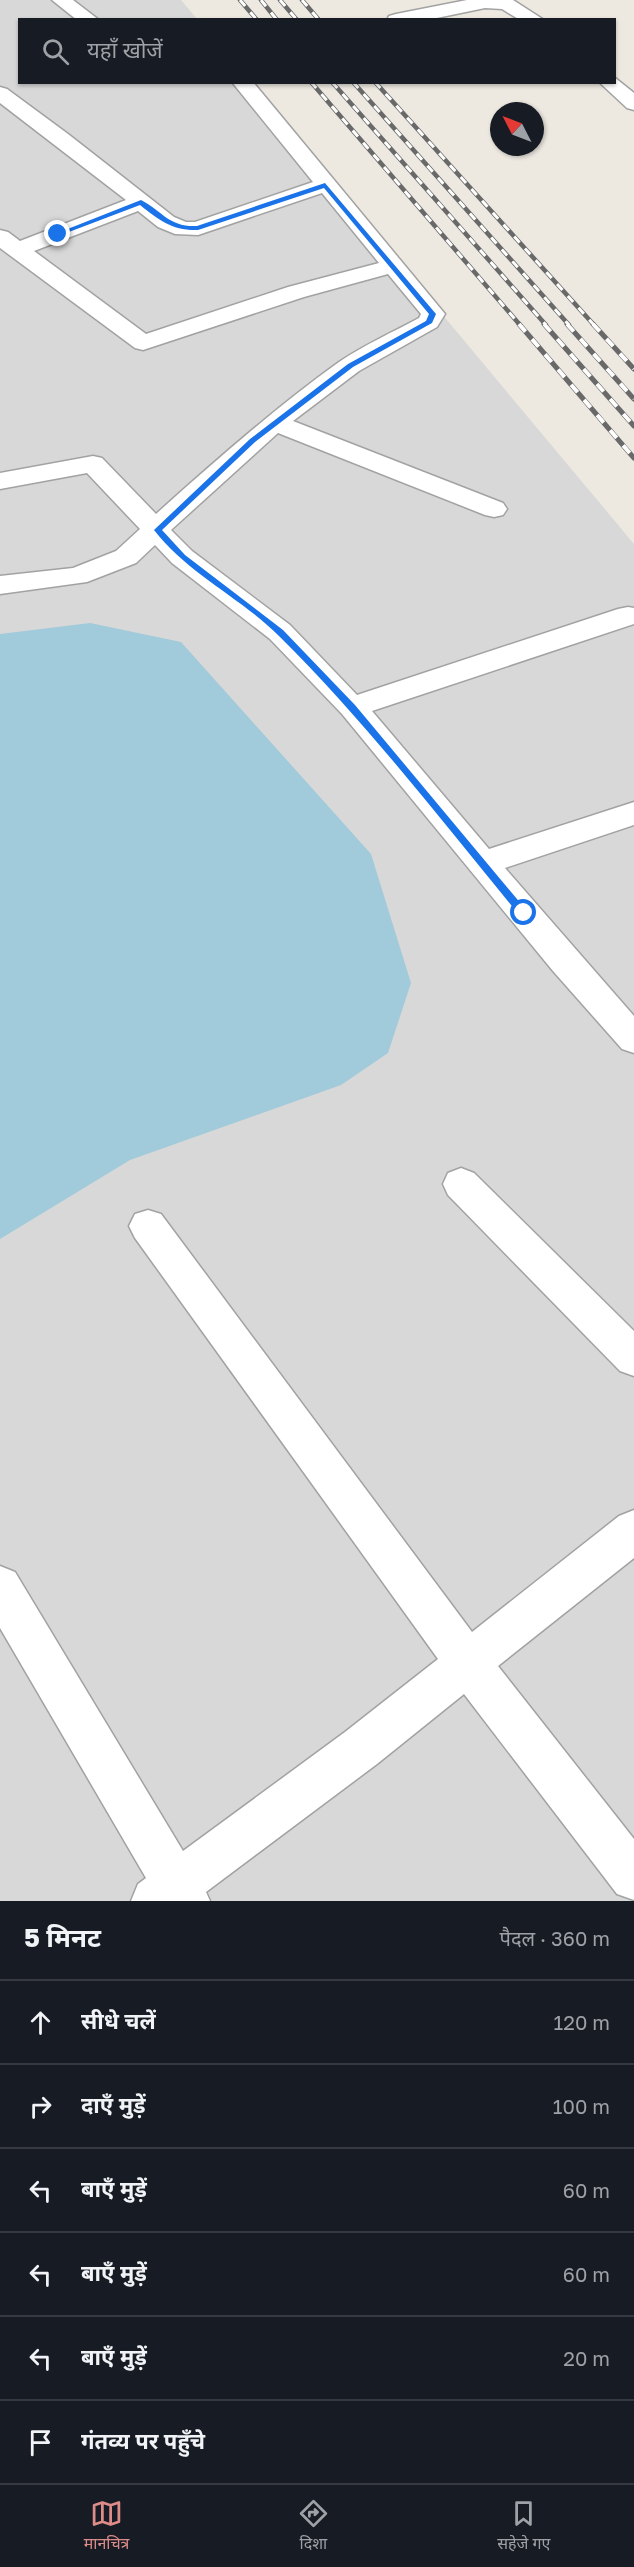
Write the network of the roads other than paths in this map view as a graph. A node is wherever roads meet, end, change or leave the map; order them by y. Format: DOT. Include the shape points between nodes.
graph roads {
  1 [pos="60,0"];
  2 [pos="506,2"];
  3 [pos="87,18"];
  4 [pos="406,18"];
  5 [pos="532,18"];
  6 [pos="244,84"];
  7 [pos="611,84"];
  8 [pos="0,93"];
  9 [pos="634,104"];
  10 [pos="325,185"];
  11 [pos="141,202"];
  12 [pos="8,244"];
  13 [pos="393,266"];
  14 [pos="275,423"];
  15 [pos="0,481"];
  16 [pos="494,509"];
  17 [pos="158,530"];
  18 [pos="0,585"];
  19 [pos="628,616"];
  20 [pos="352,707"];
  21 [pos="634,813"];
  22 [pos="482,864"];
  23 [pos="634,1039"];
  24 [pos="461,1184"];
  25 [pos="148,1226"];
  26 [pos="634,1358"];
  27 [pos="634,1531"];
  28 [pos="0,1587"];
  29 [pos="469,1664"];
  30 [pos="634,1877"];
  31 [pos="172,1896"];
  1 -- 3 [label="street"];
  2 -- 4 [label="street" via="485,2"];
  2 -- 5 [label="street"];
  6 -- 10 [label="street"];
  7 -- 9 [label="street"];
  8 -- 11 [label="street"];
  10 -- 11 [label="street" via="198,228 183,229 166,222"];
  10 -- 13 [label="street"];
  11 -- 12 [label="street"];
  12 -- 13 [label="street" via="143,343 296,292"];
  13 -- 14 [label="street" via="433,314 429,322 350,366"];
  14 -- 16 [label="street"];
  14 -- 17 [label="street"];
  15 -- 17 [label="street" via="93,464"];
  17 -- 18 [label="street" via="126,557 77,576"];
  17 -- 20 [label="street" via="182,557 280,632"];
  19 -- 20 [label="street"];
  20 -- 22 [label="street"];
  21 -- 22 [label="street"];
  22 -- 23 [label="street"];
  24 -- 26 [label="street"];
  25 -- 29 [label="street"];
  27 -- 29 [label="street"];
  28 -- 31 [label="street"];
  29 -- 30 [label="street"];
  29 -- 31 [label="street"];
}
